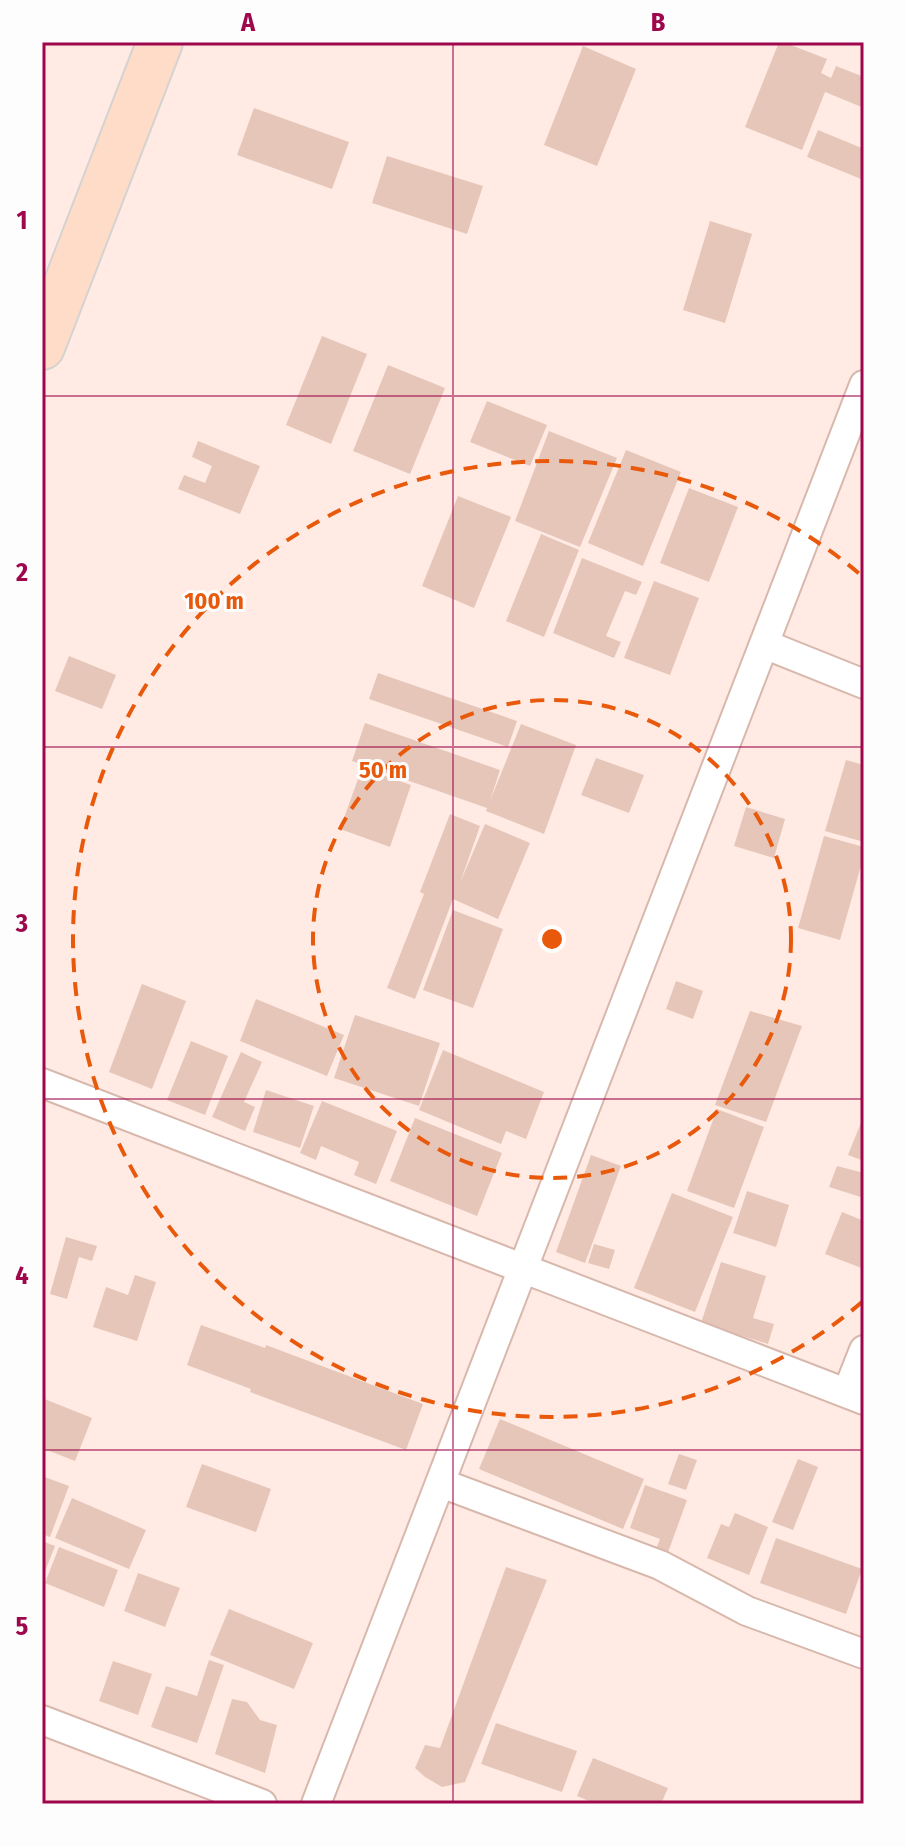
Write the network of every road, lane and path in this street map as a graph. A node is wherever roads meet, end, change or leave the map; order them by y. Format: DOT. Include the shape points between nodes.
graph roads {
  1 [pos="160,42"];
  2 [pos="42,347"];
  3 [pos="864,385"];
  4 [pos="764,644"];
  5 [pos="864,684"];
  6 [pos="42,1083"];
  7 [pos="524,1269"];
  8 [pos="864,1350"];
  9 [pos="855,1396"];
  10 [pos="441,1483"];
  11 [pos="864,1654"];
  12 [pos="42,1720"];
  13 [pos="262,1804"];
  14 [pos="316,1804"];
  1 -- 2 [label="main road"];
  3 -- 4 [label="street"];
  4 -- 5 [label="street"];
  4 -- 7 [label="street"];
  6 -- 7 [label="street"];
  7 -- 9 [label="street"];
  7 -- 10 [label="street"];
  8 -- 9 [label="street"];
  10 -- 11 [label="street" via="660,1565 747,1611"];
  10 -- 14 [label="street"];
  12 -- 13 [label="street"];
}
